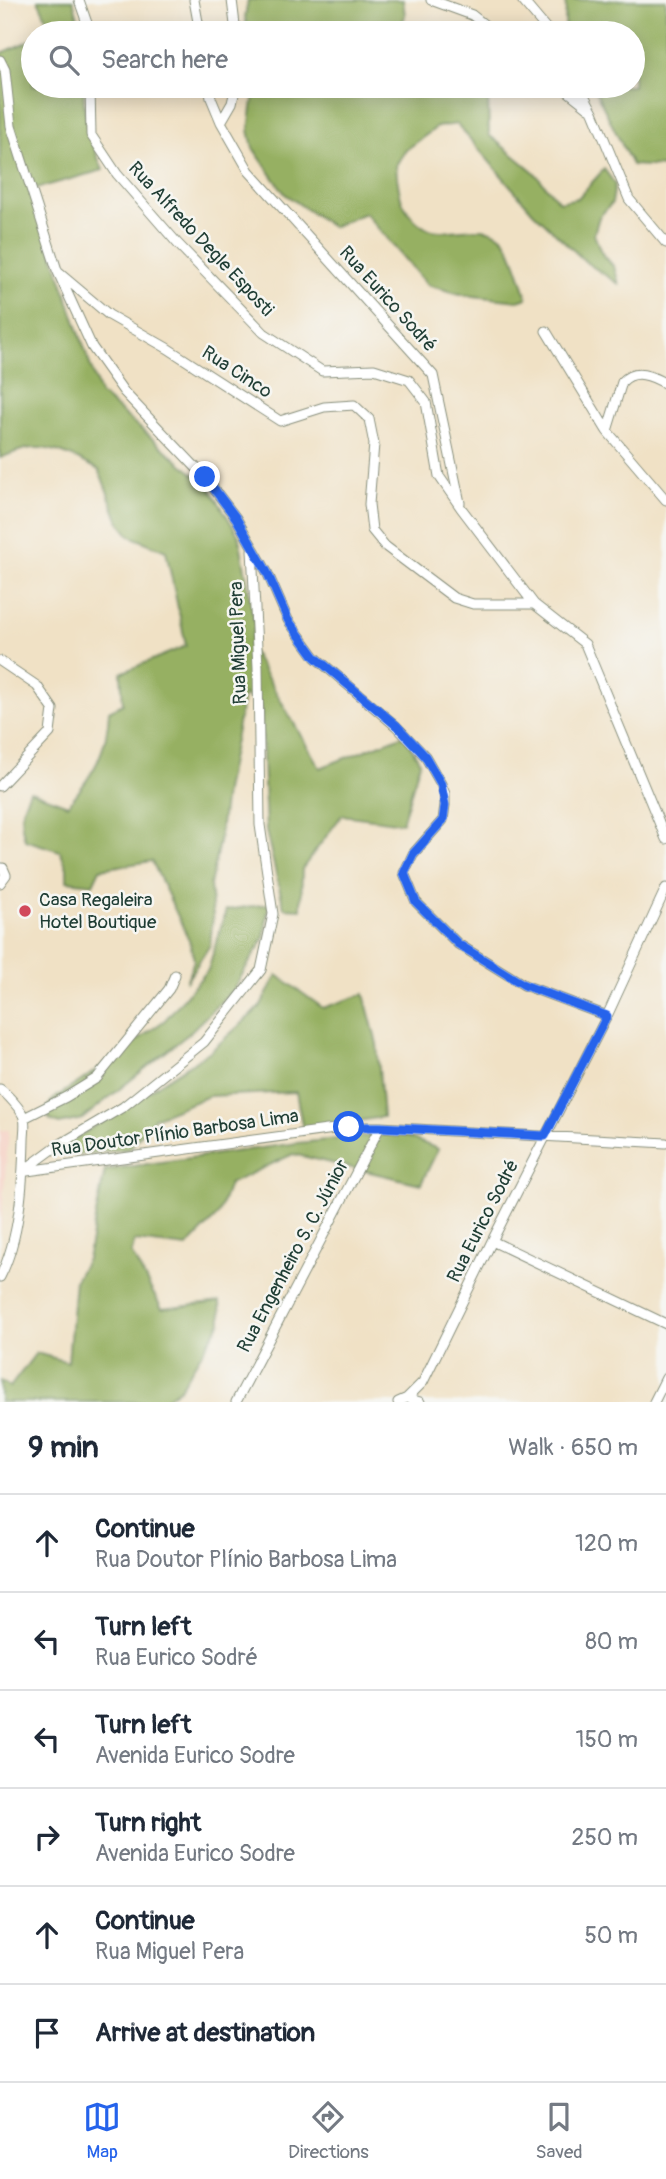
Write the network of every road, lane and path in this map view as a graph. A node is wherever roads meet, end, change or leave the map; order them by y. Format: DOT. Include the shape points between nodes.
graph roads {
  1 [pos="79,0"];
  2 [pos="194,0"];
  3 [pos="232,0"];
  4 [pos="430,0"];
  5 [pos="522,0"];
  6 [pos="86,21"];
  7 [pos="198,21"];
  8 [pos="235,21"];
  9 [pos="480,21"];
  10 [pos="540,21"];
  11 [pos="0,60"];
  12 [pos="90,98"];
  13 [pos="211,98"];
  14 [pos="233,98"];
  15 [pos="576,98"];
  16 [pos="585,98"];
  17 [pos="593,112"];
  18 [pos="220,122"];
  19 [pos="666,243"];
  20 [pos="57,270"];
  21 [pos="546,331"];
  22 [pos="666,384"];
  23 [pos="607,431"];
  24 [pos="666,500"];
  25 [pos="461,508"];
  26 [pos="252,545"];
  27 [pos="534,604"];
  28 [pos="0,661"];
  29 [pos="0,786"];
  30 [pos="666,839"];
  31 [pos="1,868"];
  32 [pos="0,883"];
  33 [pos="666,888"];
  34 [pos="175,975"];
  35 [pos="607,1016"];
  36 [pos="0,1089"];
  37 [pos="24,1118"];
  38 [pos="380,1127"];
  39 [pos="545,1136"];
  40 [pos="666,1143"];
  41 [pos="23,1171"];
  42 [pos="492,1241"];
  43 [pos="0,1277"];
  44 [pos="666,1324"];
  45 [pos="666,1378"];
  46 [pos="423,1382"];
  47 [pos="403,1400"];
  48 [pos="236,1402"];
  49 [pos="421,1402"];
  50 [pos="654,1402"];
  1 -- 6 [label="street"];
  2 -- 7 [label="street"];
  3 -- 8 [label="street"];
  4 -- 9 [label="street"];
  5 -- 10 [label="street"];
  11 -- 20 [label="street, Rua Miguel Pera" via="11,126"];
  12 -- 25 [label="street, Rua Alfredo Degle Esposti" via="91,135 117,174 264,334 322,371 374,369 409,380 426,402 439,476"];
  13 -- 18 [label="street, Rua Eurico Sodré"];
  14 -- 18 [label="street"];
  15 -- 17 [label="street"];
  16 -- 17 [label="street"];
  17 -- 19 [label="street" via="629,198"];
  18 -- 25 [label="street, Rua Eurico Sodré" via="249,171 433,375"];
  20 -- 26 [label="street, Rua Miguel Pera" via="92,347 124,392 205,477"];
  20 -- 27 [label="street, Rua Cinco" via="109,315 280,421 324,407 354,405 369,419 374,444 369,504 372,530 385,546 454,598 472,604"];
  21 -- 23 [label="street"];
  22 -- 23 [label="street" via="637,373 627,377"];
  23 -- 24 [label="street"];
  25 -- 27 [label="street, Rua Eurico Sodré"];
  26 -- 35 [label="street" via="288,620 315,657 397,726 425,756 441,784 443,820 413,854 404,873 416,902 458,944 524,985"];
  26 -- 41 [label="street, Rua Miguel Pera" via="260,825 273,914 261,970 204,1042 123,1107"];
  27 -- 30 [label="street, Rua Eurico Sodré" via="585,644"];
  28 -- 29 [label="street" via="37,686 52,709 50,733"];
  31 -- 32 [label="street" via="6,875"];
  33 -- 35 [label="street, Rua Eurico Sodré"];
  34 -- 37 [label="street" via="169,989 97,1078"];
  35 -- 39 [label="street, Rua Eurico Sodré"];
  36 -- 37 [label="street"];
  37 -- 41 [label="street"];
  38 -- 39 [label="street, Rua Doutor Plínio Barbosa Lima"];
  38 -- 41 [label="street, Rua Doutor Plínio Barbosa Lima" via="349,1127"];
  38 -- 48 [label="street, Rua Engenheiro S. C. Júnior"];
  39 -- 40 [label="street, Rua Doutor Plínio Barbosa Lima"];
  39 -- 42 [label="street, Rua Eurico Sodré"];
  41 -- 43 [label="street" via="15,1231"];
  42 -- 44 [label="street"];
  42 -- 46 [label="street, Rua Eurico Sodré"];
  45 -- 50 [label="street"];
  46 -- 47 [label="street, Rua Eurico Sodré"];
  46 -- 49 [label="street, Rua Eurico Sodré"];
  47 -- 49 [label="street"];
}
